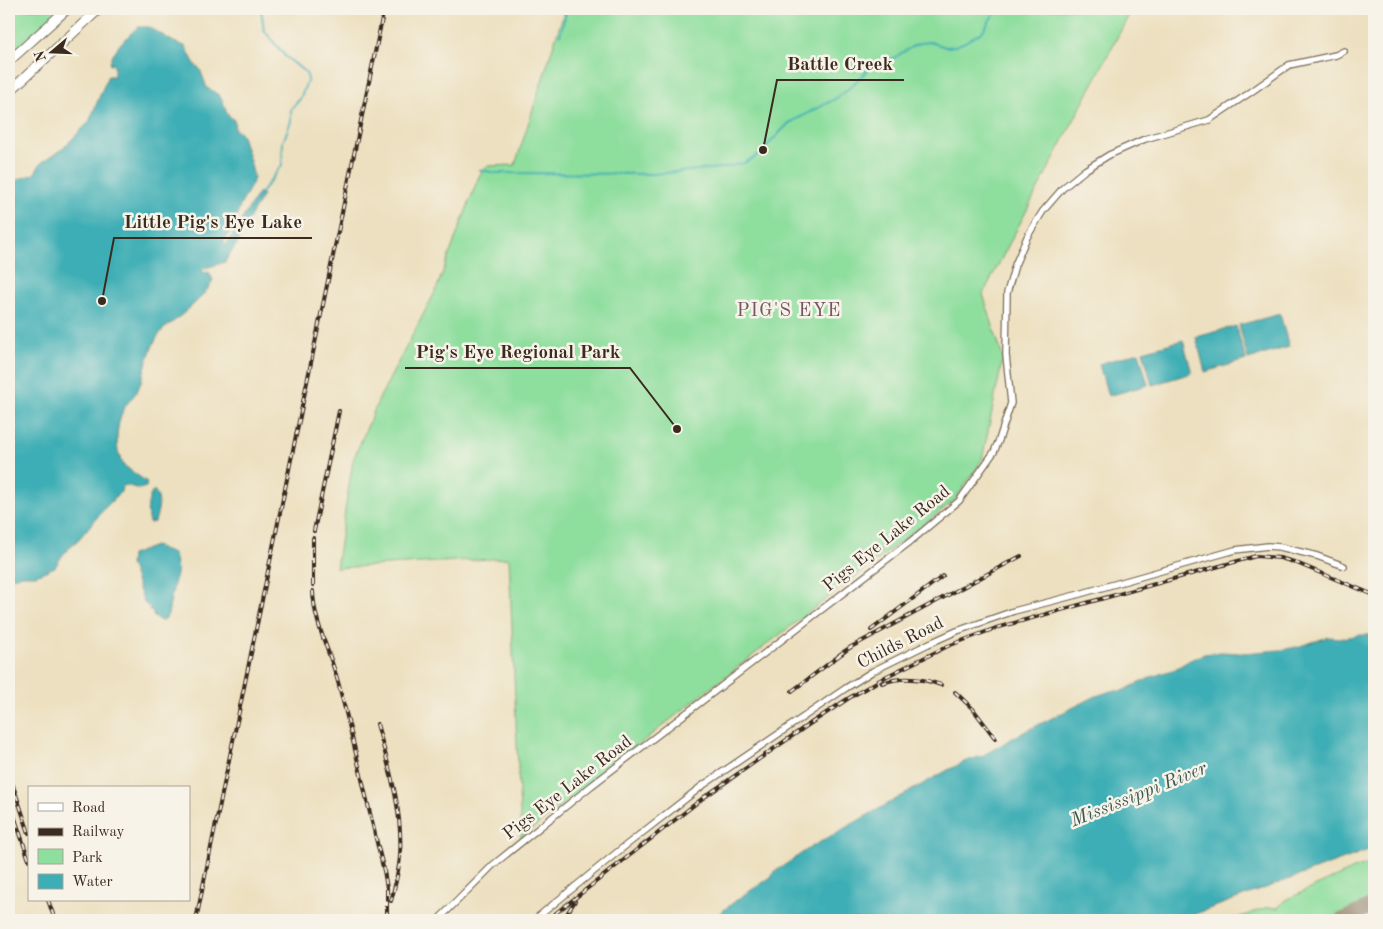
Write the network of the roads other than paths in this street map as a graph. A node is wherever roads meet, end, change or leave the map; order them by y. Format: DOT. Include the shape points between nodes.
graph roads {
  1 [pos="66,9"];
  2 [pos="100,9"];
  3 [pos="1344,51"];
  4 [pos="9,62"];
  5 [pos="9,92"];
  6 [pos="1344,566"];
  7 [pos="438,920"];
  8 [pos="534,920"];
  1 -- 4 [label="highway"];
  2 -- 5 [label="highway"];
  3 -- 7 [label="street, Pigs Eye Lake Road" via="1289,65 1209,120 1145,139 1109,155 1063,188 1027,237 1015,265 1007,294 1006,355 1011,403 994,452 960,501 591,786 493,865"];
  6 -- 8 [label="street, Childs Road" via="1280,547 1235,550 1014,611 928,644 846,688 702,786"];
}
